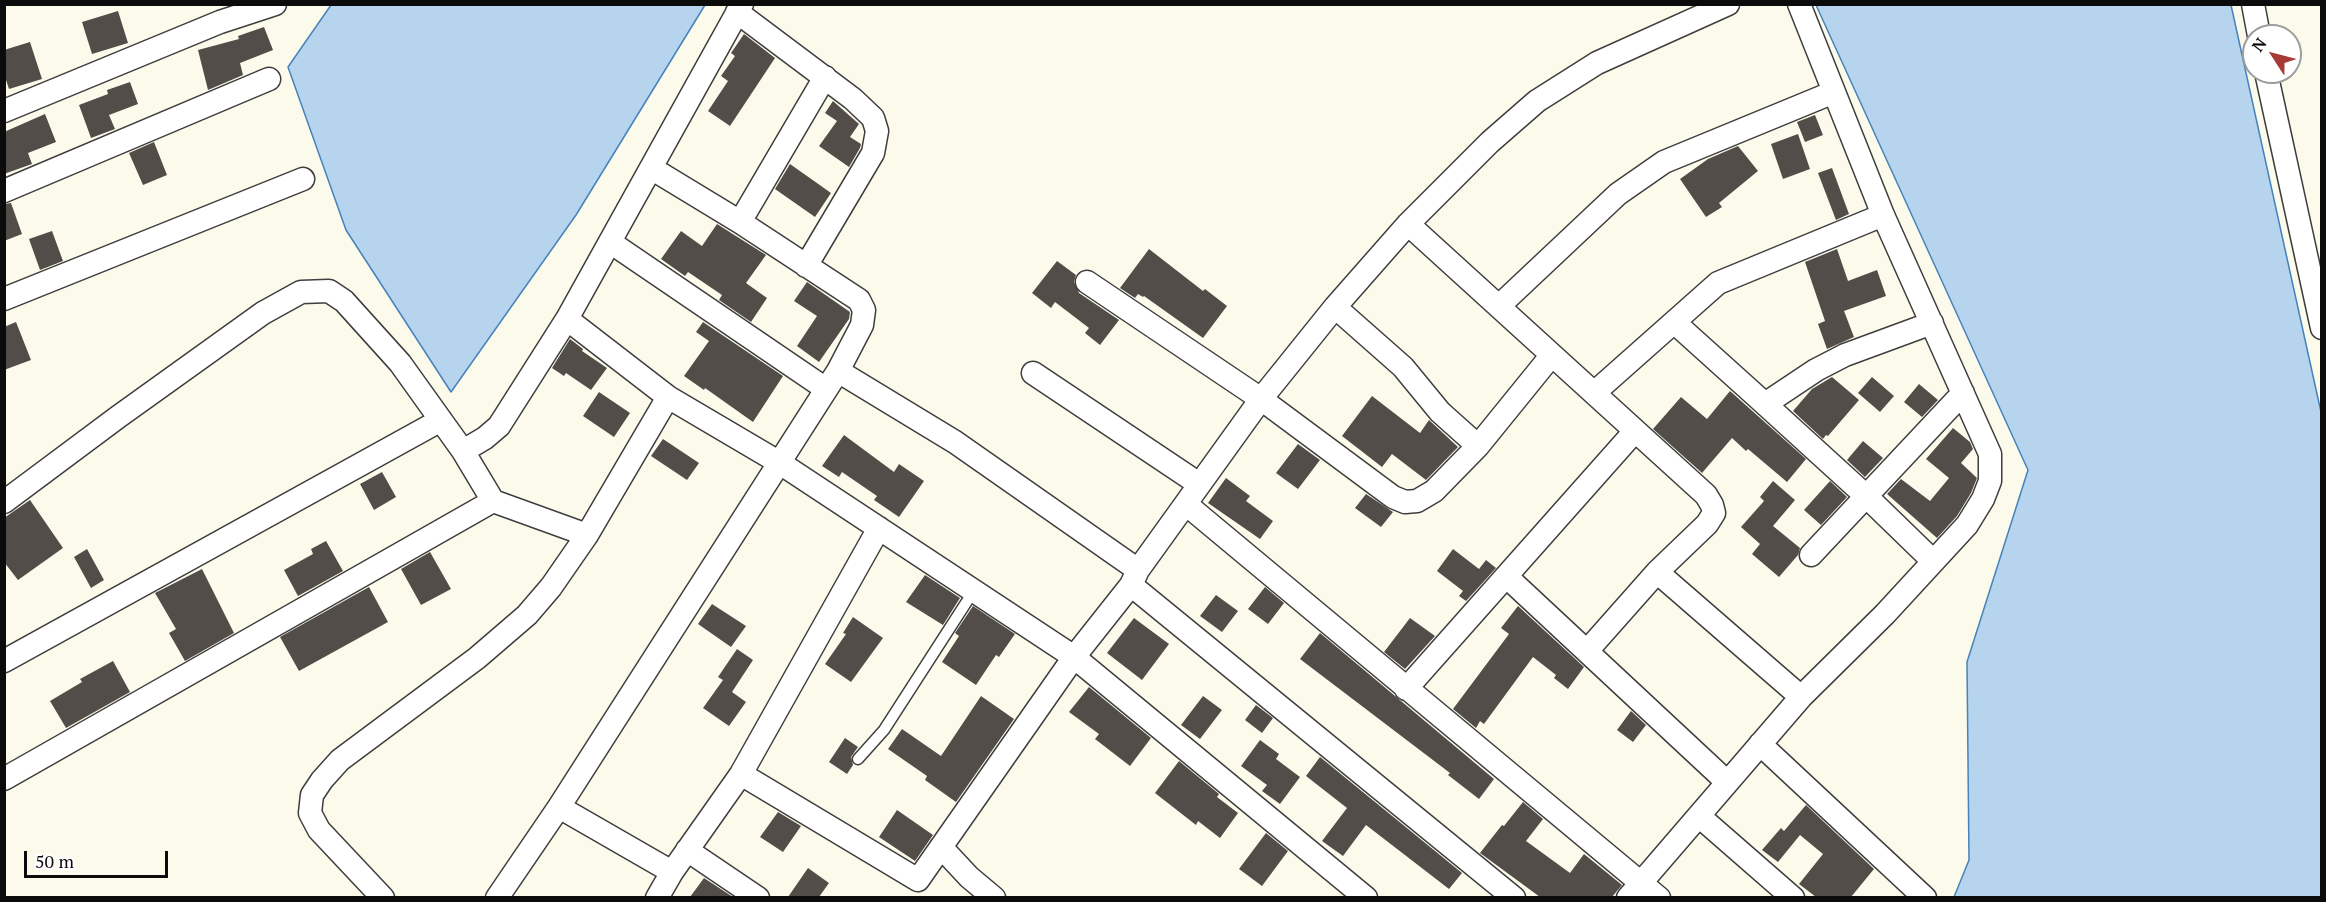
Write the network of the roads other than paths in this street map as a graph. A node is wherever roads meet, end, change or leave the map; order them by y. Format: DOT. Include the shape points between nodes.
graph roads {
  1 [pos="275,4"];
  2 [pos="1728,4"];
  3 [pos="1799,4"];
  4 [pos="2253,4"];
  5 [pos="740,8"];
  6 [pos="217,13"];
  7 [pos="2257,24"];
  8 [pos="825,77"];
  9 [pos="269,79"];
  10 [pos="2269,84"];
  11 [pos="1834,92"];
  12 [pos="4,111"];
  13 [pos="651,168"];
  14 [pos="303,179"];
  15 [pos="4,190"];
  16 [pos="1883,215"];
  17 [pos="740,222"];
  18 [pos="1408,224"];
  19 [pos="610,242"];
  20 [pos="806,266"];
  21 [pos="1087,282"];
  22 [pos="4,299"];
  23 [pos="1499,306"];
  24 [pos="1335,307"];
  25 [pos="567,319"];
  26 [pos="1674,322"];
  27 [pos="1932,323"];
  28 [pos="2322,328"];
  29 [pos="1551,356"];
  30 [pos="1033,373"];
  31 [pos="832,380"];
  32 [pos="1594,393"];
  33 [pos="1963,393"];
  34 [pos="668,397"];
  35 [pos="1261,399"];
  36 [pos="1765,404"];
  37 [pos="441,420"];
  38 [pos="1635,431"];
  39 [pos="1478,446"];
  40 [pos="463,450"];
  41 [pos="780,463"];
  42 [pos="1199,484"];
  43 [pos="1866,496"];
  44 [pos="493,501"];
  45 [pos="4,502"];
  46 [pos="1187,505"];
  47 [pos="879,528"];
  48 [pos="587,535"];
  49 [pos="1811,555"];
  50 [pos="1932,561"];
  51 [pos="1657,572"];
  52 [pos="1508,577"];
  53 [pos="1135,578"];
  54 [pos="973,592"];
  55 [pos="1587,651"];
  56 [pos="1074,657"];
  57 [pos="4,661"];
  58 [pos="1406,689"];
  59 [pos="1801,697"];
  60 [pos="1760,744"];
  61 [pos="858,759"];
  62 [pos="741,774"];
  63 [pos="4,779"];
  64 [pos="1727,782"];
  65 [pos="559,807"];
  66 [pos="1699,816"];
  67 [pos="941,847"];
  68 [pos="687,850"];
  69 [pos="672,873"];
  70 [pos="914,889"];
  71 [pos="1635,890"];
  72 [pos="383,897"];
  73 [pos="497,897"];
  74 [pos="657,897"];
  75 [pos="758,897"];
  76 [pos="994,897"];
  77 [pos="1366,897"];
  78 [pos="1514,897"];
  79 [pos="1659,897"];
  80 [pos="1792,897"];
  81 [pos="1925,897"];
  1 -- 6 [label="street"];
  2 -- 18 [label="street" via="1597,63 1538,101 1490,142"];
  3 -- 11 [label="street"];
  4 -- 7 [label="street"];
  5 -- 8 [label="street"];
  5 -- 13 [label="street"];
  6 -- 12 [label="street"];
  8 -- 17 [label="street"];
  8 -- 20 [label="street" via="873,118 877,131 873,153"];
  9 -- 15 [label="street"];
  10 -- 28 [label="street"];
  11 -- 16 [label="street"];
  11 -- 23 [label="street" via="1664,162 1618,194"];
  13 -- 17 [label="street"];
  13 -- 19 [label="street"];
  14 -- 22 [label="street"];
  16 -- 26 [label="street" via="1718,283"];
  16 -- 27 [label="street"];
  17 -- 20 [label="street"];
  18 -- 23 [label="street"];
  18 -- 24 [label="street"];
  19 -- 25 [label="street"];
  19 -- 31 [label="street"];
  20 -- 31 [label="street" via="859,300 864,310 862,325"];
  21 -- 35 [label="street"];
  23 -- 29 [label="street"];
  24 -- 35 [label="street"];
  24 -- 39 [label="street" via="1403,367 1440,412"];
  25 -- 34 [label="street"];
  25 -- 40 [label="street" via="498,426"];
  26 -- 32 [label="street"];
  26 -- 36 [label="street"];
  27 -- 33 [label="street"];
  27 -- 36 [label="street" via="1845,355"];
  29 -- 32 [label="street"];
  29 -- 39 [label="street"];
  30 -- 42 [label="street"];
  31 -- 41 [label="street"];
  31 -- 53 [label="street" via="956,442"];
  32 -- 38 [label="street"];
  33 -- 43 [label="street"];
  33 -- 50 [label="street" via="1990,454 1990,481 1967,525"];
  34 -- 41 [label="street"];
  34 -- 48 [label="street"];
  35 -- 39 [label="street" via="1405,502 1417,501 1434,491"];
  35 -- 42 [label="street"];
  36 -- 43 [label="street"];
  37 -- 40 [label="street"];
  37 -- 45 [label="street" via="400,363 344,301 329,291 301,292 253,320"];
  37 -- 57 [label="street"];
  38 -- 51 [label="street" via="1706,495 1712,505 1713,513 1707,524"];
  38 -- 52 [label="street"];
  40 -- 44 [label="street"];
  41 -- 47 [label="street"];
  41 -- 65 [label="street"];
  42 -- 46 [label="street"];
  43 -- 49 [label="street"];
  43 -- 50 [label="street"];
  44 -- 48 [label="street"];
  44 -- 63 [label="street"];
  46 -- 53 [label="street"];
  46 -- 58 [label="street"];
  47 -- 54 [label="street"];
  47 -- 62 [label="street"];
  48 -- 72 [label="street" via="527,615 477,658 340,760 312,795 310,813 319,830"];
  50 -- 59 [label="street"];
  51 -- 55 [label="street"];
  51 -- 59 [label="street"];
  52 -- 55 [label="street"];
  52 -- 58 [label="street"];
  53 -- 56 [label="street"];
  53 -- 78 [label="street"];
  54 -- 56 [label="street"];
  54 -- 61 [label="lane" via="884,730"];
  55 -- 64 [label="street"];
  56 -- 67 [label="street"];
  56 -- 77 [label="street"];
  58 -- 71 [label="street"];
  59 -- 60 [label="street"];
  60 -- 64 [label="street"];
  60 -- 81 [label="street"];
  62 -- 68 [label="street"];
  62 -- 70 [label="street"];
  64 -- 66 [label="street"];
  65 -- 69 [label="street"];
  65 -- 73 [label="street"];
  66 -- 71 [label="street"];
  66 -- 80 [label="street"];
  67 -- 70 [label="street"];
  67 -- 76 [label="street"];
  68 -- 69 [label="street"];
  68 -- 75 [label="street"];
  69 -- 74 [label="street"];
  71 -- 79 [label="street"];
}
